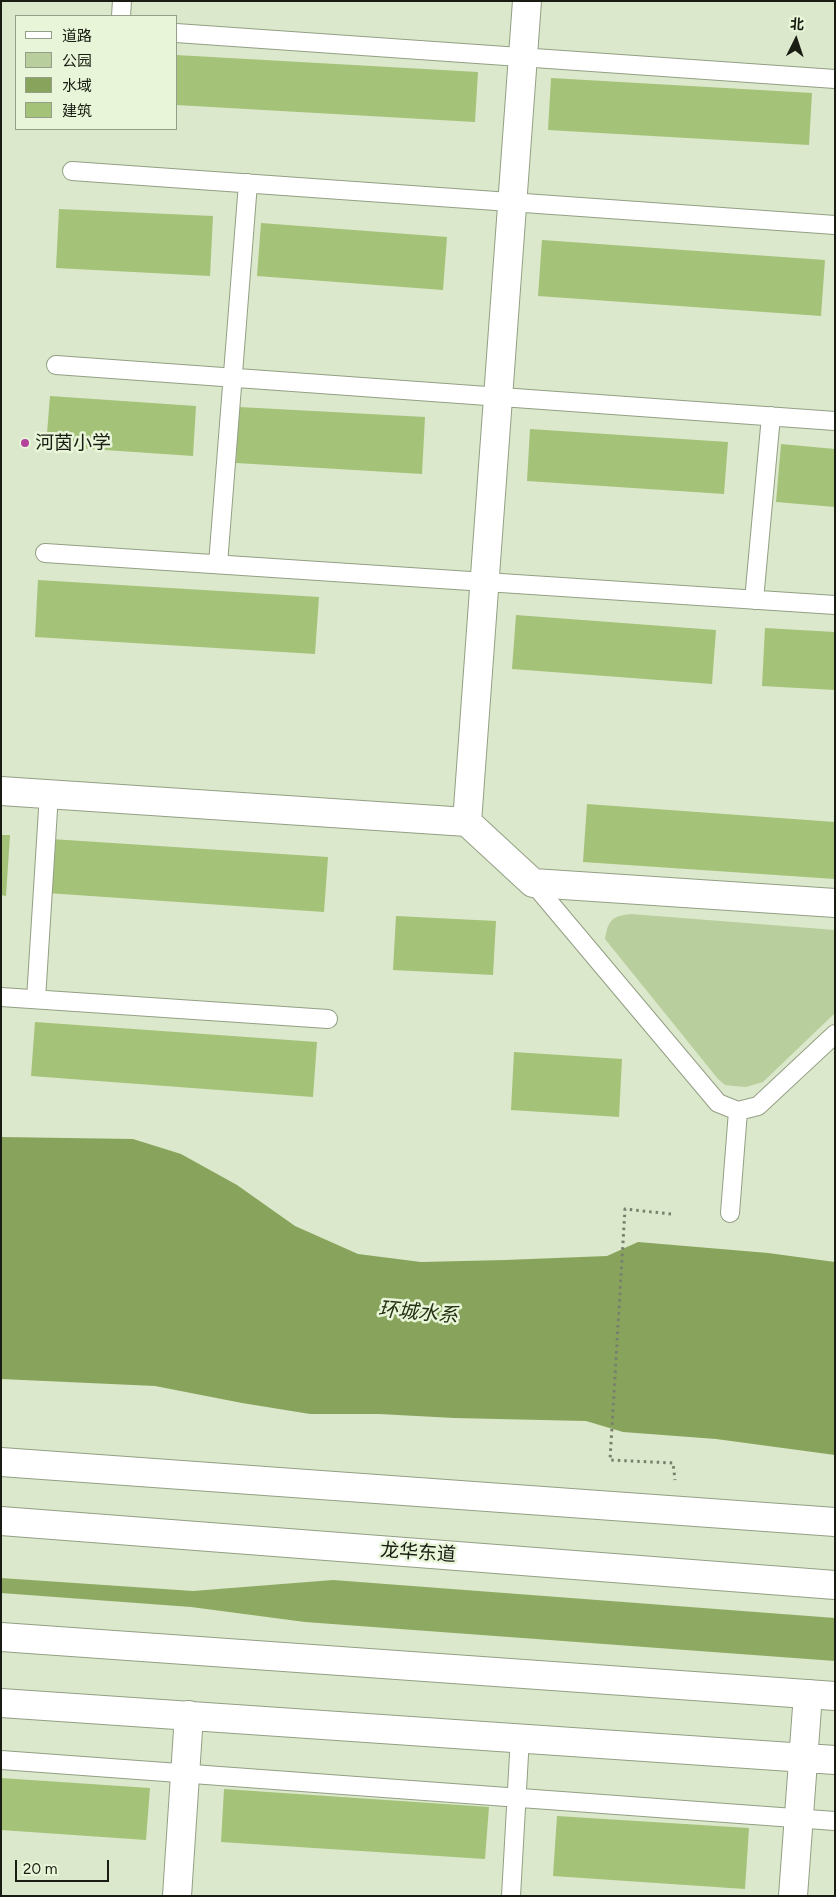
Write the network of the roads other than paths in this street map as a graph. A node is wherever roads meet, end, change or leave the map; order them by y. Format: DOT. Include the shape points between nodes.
graph roads {
  1 [pos="122,1"];
  2 [pos="527,1"];
  3 [pos="121,15"];
  4 [pos="178,32"];
  5 [pos="523,57"];
  6 [pos="835,79"];
  7 [pos="72,171"];
  8 [pos="248,183"];
  9 [pos="513,202"];
  10 [pos="835,224"];
  11 [pos="56,365"];
  12 [pos="233,378"];
  13 [pos="499,397"];
  14 [pos="771,416"];
  15 [pos="835,421"];
  16 [pos="45,554"];
  17 [pos="218,564"];
  18 [pos="485,582"];
  19 [pos="754,600"];
  20 [pos="835,605"];
  21 [pos="1,791"];
  22 [pos="49,794"];
  23 [pos="467,822"];
  24 [pos="533,883"];
  25 [pos="835,903"];
  26 [pos="1,997"];
  27 [pos="36,999"];
  28 [pos="328,1018"];
  29 [pos="835,1034"];
  30 [pos="738,1110"];
  31 [pos="730,1213"];
  32 [pos="1,1462"];
  33 [pos="1,1521"];
  34 [pos="835,1522"];
  35 [pos="835,1585"];
  36 [pos="1,1637"];
  37 [pos="822,1695"];
  38 [pos="1,1703"];
  39 [pos="189,1715"];
  40 [pos="520,1738"];
  41 [pos="804,1757"];
  42 [pos="1,1760"];
  43 [pos="835,1760"];
  44 [pos="185,1773"];
  45 [pos="517,1797"];
  46 [pos="799,1818"];
  47 [pos="835,1821"];
  48 [pos="177,1896"];
  49 [pos="511,1896"];
  50 [pos="793,1896"];
  1 -- 3 [label="lane"];
  2 -- 5 [label="street"];
  4 -- 5 [label="lane"];
  5 -- 6 [label="lane"];
  5 -- 9 [label="street"];
  7 -- 8 [label="lane"];
  8 -- 9 [label="lane"];
  8 -- 12 [label="lane"];
  9 -- 10 [label="lane"];
  9 -- 13 [label="street"];
  11 -- 12 [label="lane"];
  12 -- 13 [label="lane"];
  12 -- 17 [label="lane"];
  13 -- 14 [label="lane"];
  13 -- 18 [label="street"];
  14 -- 15 [label="lane"];
  14 -- 19 [label="lane"];
  16 -- 17 [label="lane"];
  17 -- 18 [label="lane"];
  18 -- 19 [label="lane"];
  18 -- 23 [label="street"];
  19 -- 20 [label="lane"];
  21 -- 22 [label="street"];
  22 -- 23 [label="street"];
  22 -- 27 [label="lane"];
  23 -- 24 [label="street"];
  24 -- 25 [label="street"];
  24 -- 30 [label="lane" via="718,1103"];
  26 -- 27 [label="lane"];
  27 -- 28 [label="lane"];
  29 -- 30 [label="lane" via="758,1106"];
  30 -- 31 [label="lane"];
  32 -- 34 [label="street"];
  33 -- 35 [label="street, 龙华东道"];
  36 -- 37 [label="street"];
  37 -- 41 [label="street"];
  38 -- 39 [label="street"];
  39 -- 40 [label="street"];
  39 -- 44 [label="street"];
  40 -- 41 [label="street"];
  40 -- 45 [label="lane"];
  41 -- 43 [label="street"];
  41 -- 46 [label="street"];
  42 -- 44 [label="lane"];
  44 -- 45 [label="lane"];
  44 -- 48 [label="street"];
  45 -- 46 [label="lane"];
  45 -- 49 [label="lane"];
  46 -- 47 [label="lane"];
  46 -- 50 [label="street"];
}
